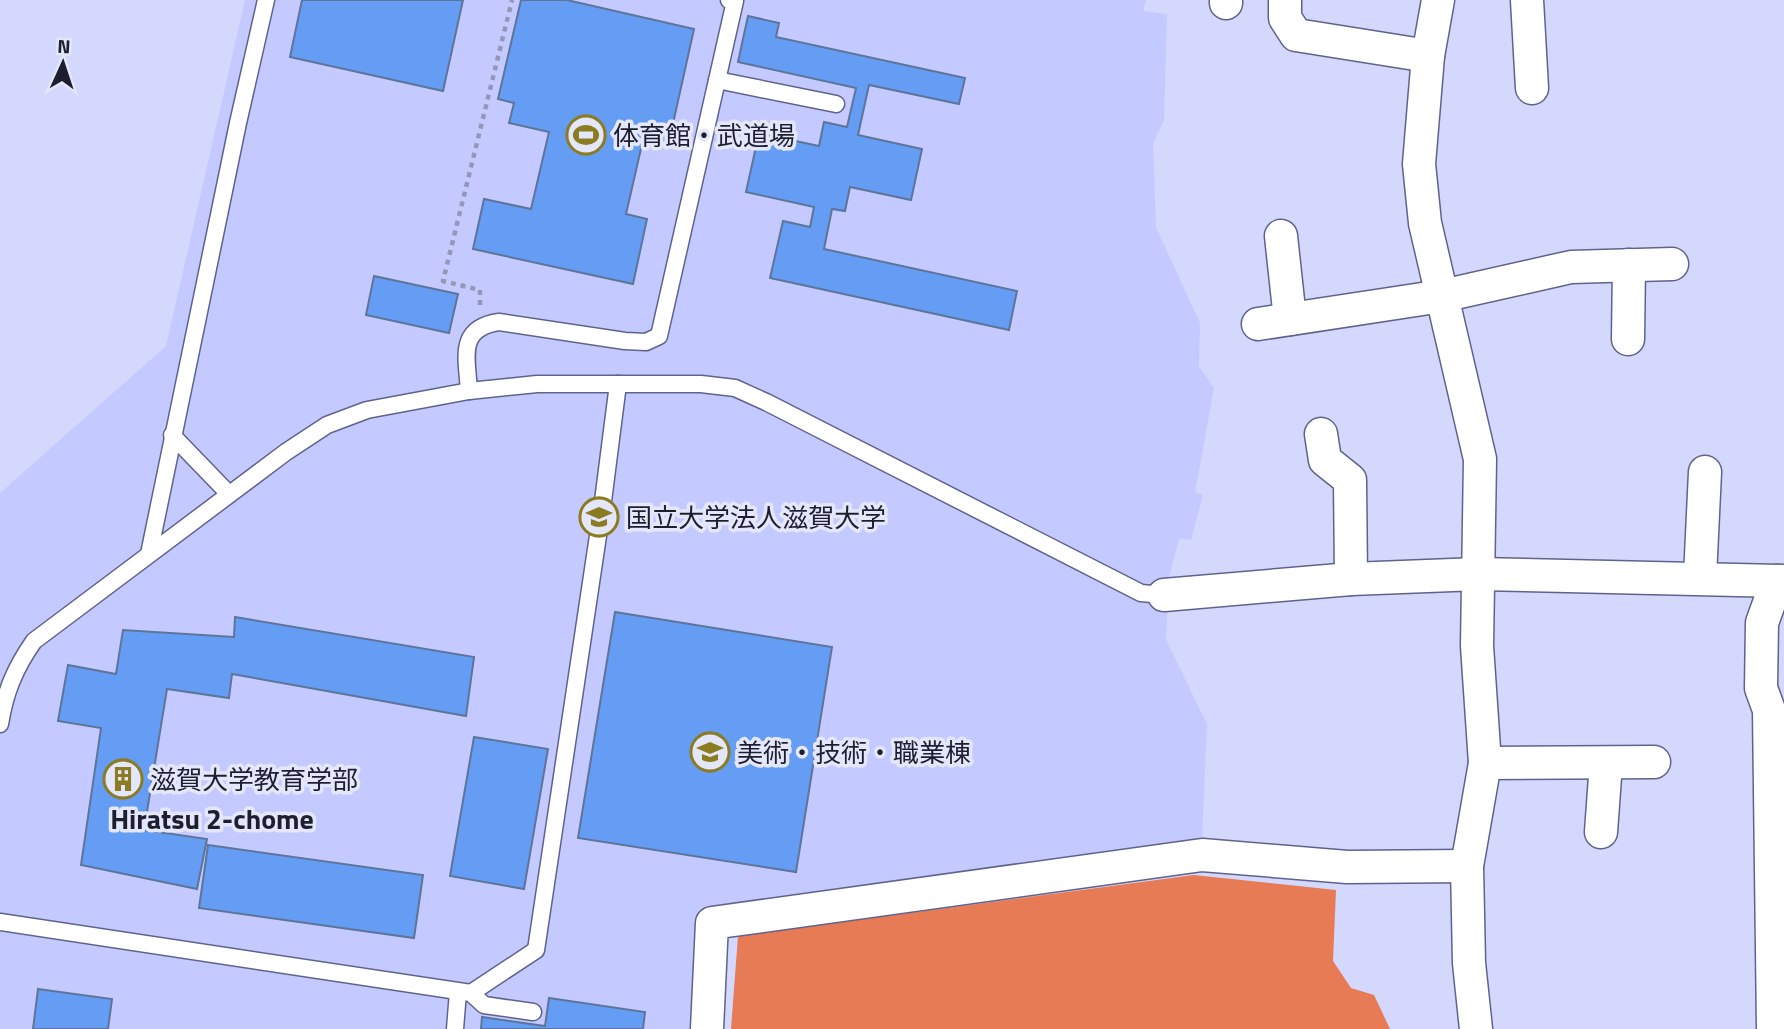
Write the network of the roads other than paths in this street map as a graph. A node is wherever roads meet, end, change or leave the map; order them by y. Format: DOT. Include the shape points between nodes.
graph roads {
  1 [pos="266,0"];
  2 [pos="733,0"];
  3 [pos="1286,0"];
  4 [pos="1438,0"];
  5 [pos="1527,0"];
  6 [pos="1428,56"];
  7 [pos="717,80"];
  8 [pos="1532,88"];
  9 [pos="836,104"];
  10 [pos="1281,236"];
  11 [pos="1672,264"];
  12 [pos="1629,265"];
  13 [pos="1442,296"];
  14 [pos="1290,319"];
  15 [pos="1258,324"];
  16 [pos="1628,339"];
  17 [pos="618,384"];
  18 [pos="469,391"];
  19 [pos="1321,434"];
  20 [pos="172,435"];
  21 [pos="1705,472"];
  22 [pos="229,494"];
  23 [pos="149,554"];
  24 [pos="1478,574"];
  25 [pos="1700,577"];
  26 [pos="1352,579"];
  27 [pos="1780,581"];
  28 [pos="1164,595"];
  29 [pos="0,663"];
  30 [pos="17,665"];
  31 [pos="0,724"];
  32 [pos="1654,762"];
  33 [pos="1485,763"];
  34 [pos="1606,763"];
  35 [pos="1601,832"];
  36 [pos="1467,866"];
  37 [pos="0,922"];
  38 [pos="464,993"];
  39 [pos="533,1012"];
  40 [pos="455,1029"];
  41 [pos="707,1029"];
  42 [pos="1476,1029"];
  43 [pos="1773,1029"];
  1 -- 20 [label="lane"];
  2 -- 7 [label="lane"];
  3 -- 6 [label="street" via="1285,18 1296,35"];
  4 -- 6 [label="street"];
  5 -- 8 [label="street"];
  6 -- 13 [label="street" via="1419,164 1425,223"];
  7 -- 9 [label="lane"];
  7 -- 18 [label="lane" via="659,336 646,342 625,341 499,322 481,327 467,342"];
  10 -- 14 [label="street"];
  11 -- 12 [label="street"];
  12 -- 13 [label="street" via="1571,267"];
  12 -- 16 [label="street"];
  13 -- 14 [label="street"];
  13 -- 24 [label="street" via="1480,459"];
  14 -- 15 [label="street"];
  17 -- 18 [label="lane" via="537,384"];
  17 -- 28 [label="lane" via="735,388 1141,593"];
  17 -- 38 [label="lane" via="536,950"];
  18 -- 22 [label="lane" via="367,410 327,425"];
  19 -- 26 [label="street" via="1325,460 1350,480"];
  20 -- 22 [label="lane"];
  20 -- 23 [label="lane"];
  21 -- 25 [label="street"];
  22 -- 23 [label="lane"];
  23 -- 30 [label="lane" via="34,641"];
  24 -- 25 [label="street"];
  24 -- 26 [label="street"];
  24 -- 33 [label="street" via="1476,646"];
  25 -- 27 [label="street"];
  26 -- 28 [label="street"];
  27 -- 43 [label="street" via="1762,623 1761,688 1769,710"];
  29 -- 30 [label="lane"];
  30 -- 31 [label="lane"];
  32 -- 34 [label="street"];
  33 -- 34 [label="street"];
  33 -- 36 [label="street"];
  34 -- 35 [label="street"];
  36 -- 41 [label="street" via="1347,867 1202,855 712,923"];
  36 -- 42 [label="street"];
  37 -- 38 [label="lane"];
  38 -- 39 [label="lane" via="484,1005"];
  38 -- 40 [label="lane"];
}
